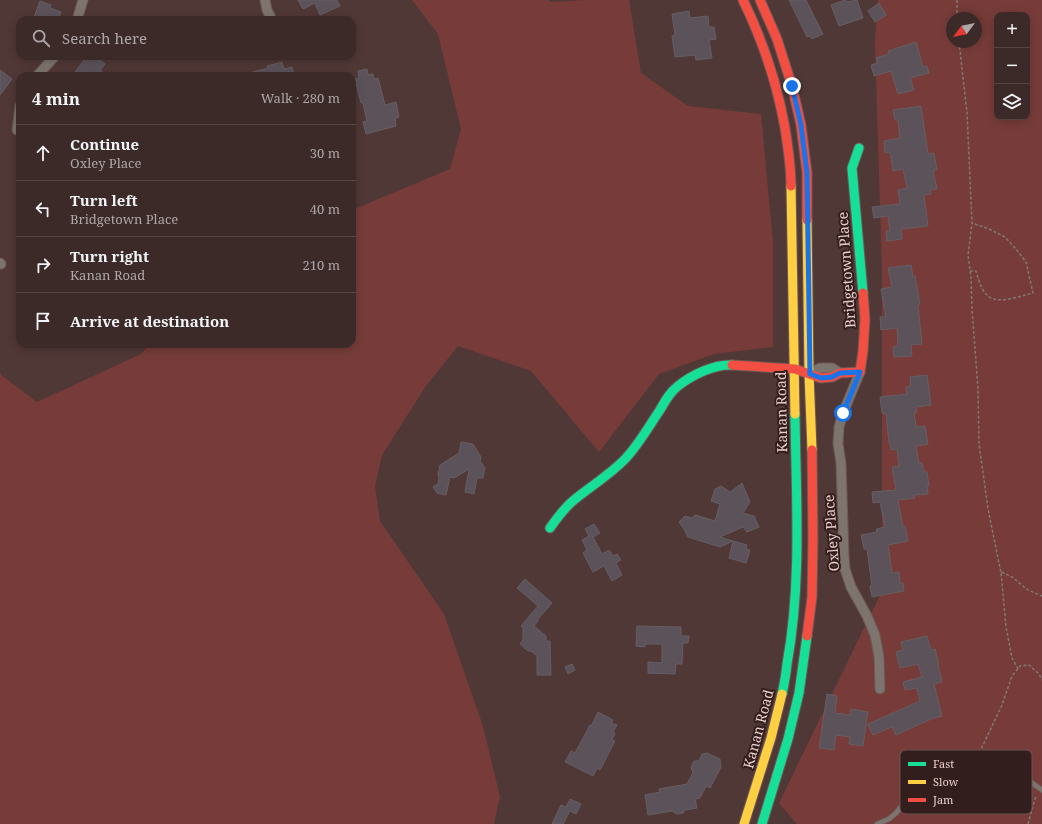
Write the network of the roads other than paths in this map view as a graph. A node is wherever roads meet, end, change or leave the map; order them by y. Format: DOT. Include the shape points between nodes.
graph roads {
  1 [pos="84,0"];
  2 [pos="265,0"];
  3 [pos="743,0"];
  4 [pos="760,0"];
  5 [pos="79,16"];
  6 [pos="270,16"];
  7 [pos="51,60"];
  8 [pos="41,72"];
  9 [pos="859,148"];
  10 [pos="795,369"];
  11 [pos="860,372"];
  12 [pos="810,374"];
  13 [pos="550,528"];
  14 [pos="880,689"];
  15 [pos="1032,783"];
  16 [pos="1040,790"];
  17 [pos="900,808"];
  18 [pos="744,824"];
  19 [pos="762,824"];
  20 [pos="877,824"];
  1 -- 5 [label="street"];
  2 -- 6 [label="street"];
  3 -- 10 [label="main road, Kanan Road" via="764,48 777,90 786,138 791,177"];
  4 -- 12 [label="main road, Kanan Road" via="777,40 801,125 807,173"];
  7 -- 8 [label="street"];
  9 -- 11 [label="main road, Bridgetown Place" via="852,168 865,319"];
  10 -- 12 [label="main road"];
  10 -- 13 [label="main road" via="727,365 688,378 668,397 627,456 609,474 573,501"];
  10 -- 18 [label="main road, Kanan Road" via="797,539 796,596 791,644 771,738"];
  11 -- 12 [label="main road" via="840,373 821,378"];
  11 -- 14 [label="street, Oxley Place" via="839,427 844,556 851,587 875,636 879,657"];
  12 -- 19 [label="main road, Kanan Road" via="812,597 799,693"];
  15 -- 16 [label="lane"];
  17 -- 20 [label="lane" via="889,819"];
}
